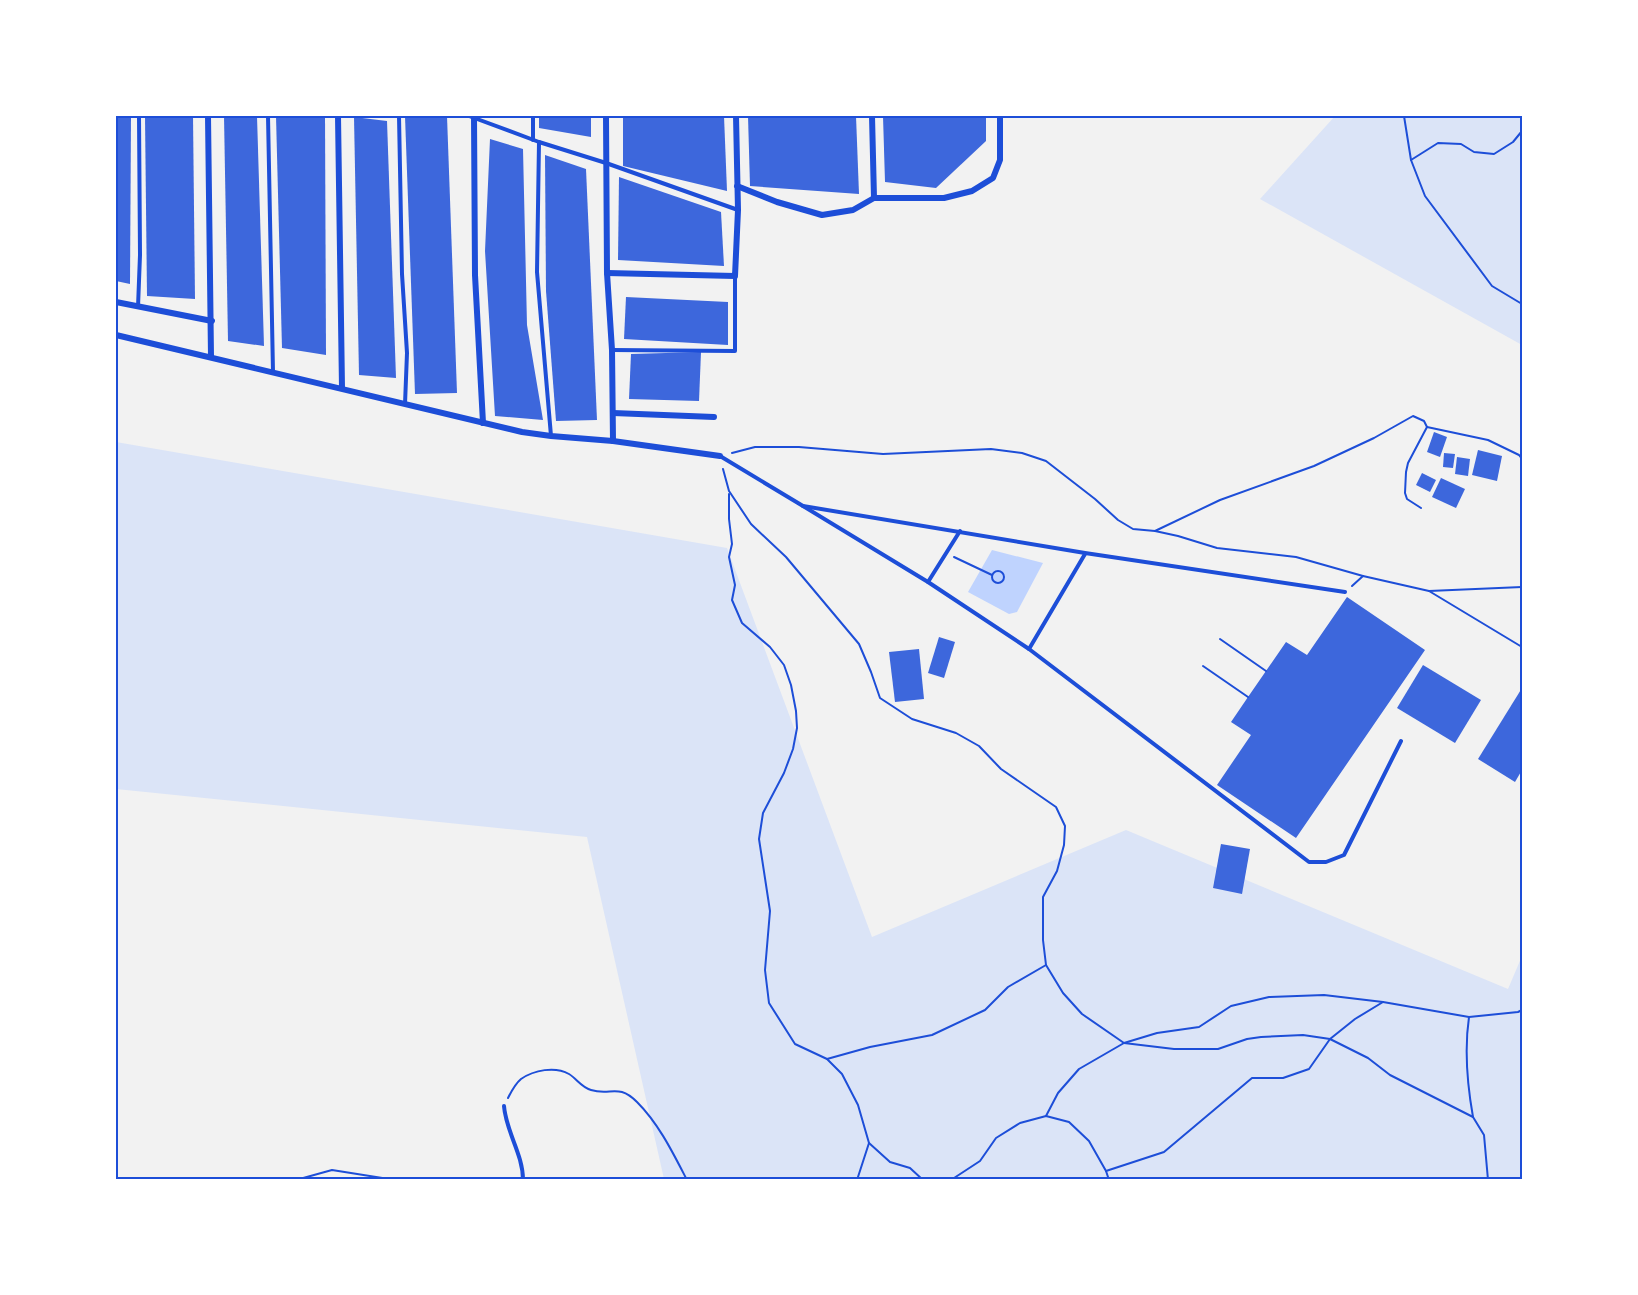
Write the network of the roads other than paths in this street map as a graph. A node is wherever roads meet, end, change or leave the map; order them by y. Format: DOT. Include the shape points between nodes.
graph roads {
  1 [pos="139,116"];
  2 [pos="208,116"];
  3 [pos="268,116"];
  4 [pos="338,116"];
  5 [pos="399,116"];
  6 [pos="472,116"];
  7 [pos="532,116"];
  8 [pos="606,116"];
  9 [pos="735,116"];
  10 [pos="872,116"];
  11 [pos="1000,116"];
  12 [pos="532,140"];
  13 [pos="539,142"];
  14 [pos="606,163"];
  15 [pos="737,186"];
  16 [pos="874,198"];
  17 [pos="738,210"];
  18 [pos="607,273"];
  19 [pos="735,276"];
  20 [pos="116,302"];
  21 [pos="138,307"];
  22 [pos="212,321"];
  23 [pos="116,334"];
  24 [pos="612,350"];
  25 [pos="211,356"];
  26 [pos="273,372"];
  27 [pos="342,388"];
  28 [pos="405,404"];
  29 [pos="613,413"];
  30 [pos="714,417"];
  31 [pos="483,423"];
  32 [pos="550,436"];
  33 [pos="613,441"];
  34 [pos="720,456"];
  35 [pos="803,506"];
  36 [pos="960,531"];
  37 [pos="1085,554"];
  38 [pos="928,582"];
  39 [pos="1345,592"];
  40 [pos="1029,649"];
  41 [pos="1401,741"];
  42 [pos="504,1106"];
  43 [pos="523,1179"];
  1 -- 21 [label="lane"];
  2 -- 22 [label="street"];
  3 -- 26 [label="lane"];
  4 -- 27 [label="street"];
  5 -- 28 [label="lane" via="407,353"];
  6 -- 12 [label="lane"];
  6 -- 31 [label="street"];
  7 -- 12 [label="lane"];
  8 -- 14 [label="street"];
  9 -- 15 [label="street"];
  10 -- 16 [label="street"];
  11 -- 16 [label="street" via="1000,160 993,178 972,191 944,198"];
  12 -- 13 [label="lane"];
  13 -- 14 [label="lane"];
  13 -- 32 [label="lane" via="537,272"];
  14 -- 17 [label="lane"];
  14 -- 18 [label="street"];
  15 -- 16 [label="street" via="822,214 853,210"];
  15 -- 17 [label="street"];
  17 -- 19 [label="street"];
  18 -- 19 [label="street"];
  18 -- 24 [label="street"];
  19 -- 24 [label="lane" via="735,351"];
  20 -- 21 [label="street"];
  21 -- 22 [label="street"];
  22 -- 25 [label="street"];
  23 -- 25 [label="street"];
  24 -- 29 [label="street"];
  25 -- 26 [label="street"];
  26 -- 27 [label="street"];
  27 -- 28 [label="street"];
  28 -- 31 [label="street"];
  29 -- 30 [label="street"];
  29 -- 33 [label="street"];
  31 -- 32 [label="street"];
  32 -- 33 [label="street"];
  33 -- 34 [label="street"];
  34 -- 35 [label="lane"];
  35 -- 36 [label="lane"];
  35 -- 38 [label="lane"];
  36 -- 37 [label="lane"];
  36 -- 38 [label="lane"];
  37 -- 39 [label="lane"];
  37 -- 40 [label="lane"];
  38 -- 40 [label="lane"];
  40 -- 41 [label="lane" via="1309,862 1326,862 1344,855"];
  42 -- 43 [label="lane"];
}
